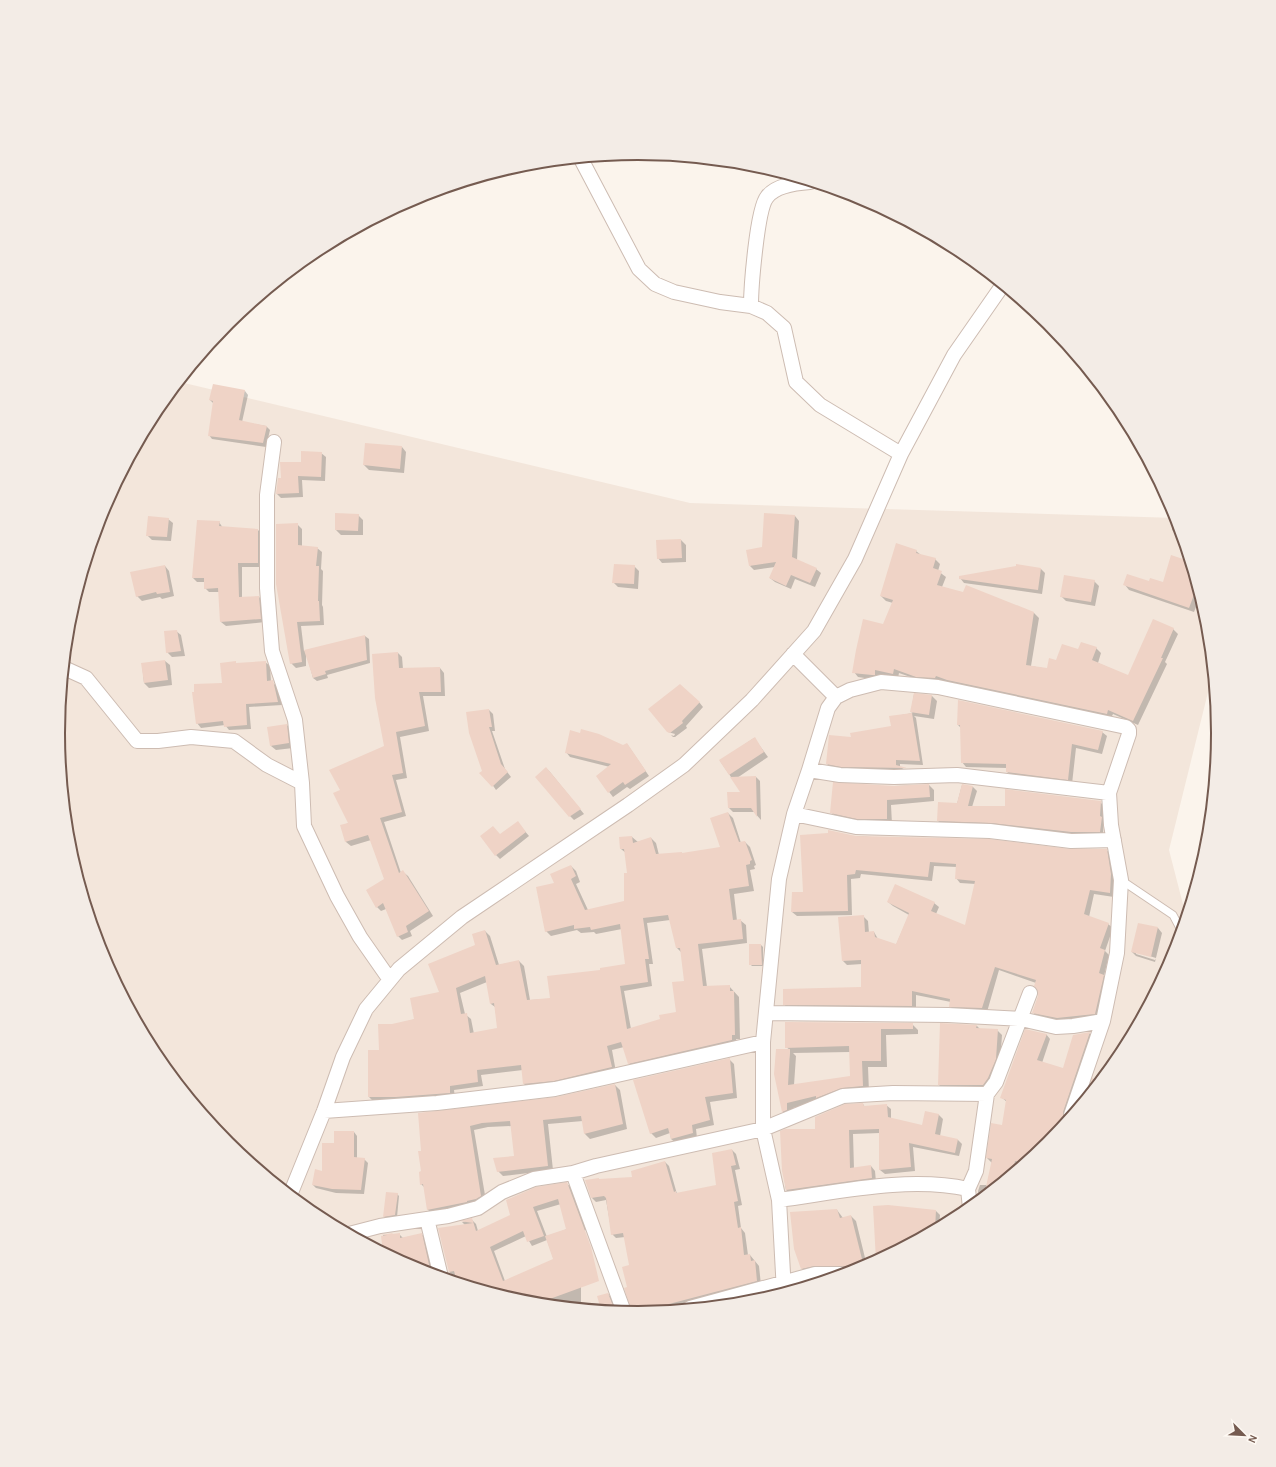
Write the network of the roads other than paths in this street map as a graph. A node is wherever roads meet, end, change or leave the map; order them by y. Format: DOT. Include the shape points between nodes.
graph roads {
  1 [pos="583,163"];
  2 [pos="800,184"];
  3 [pos="1000,289"];
  4 [pos="750,306"];
  5 [pos="274,442"];
  6 [pos="901,454"];
  7 [pos="793,654"];
  8 [pos="69,670"];
  9 [pos="836,697"];
  10 [pos="808,770"];
  11 [pos="302,783"];
  12 [pos="1109,793"];
  13 [pos="794,814"];
  14 [pos="1114,840"];
  15 [pos="1121,880"];
  16 [pos="1178,925"];
  17 [pos="390,980"];
  18 [pos="1030,992"];
  19 [pos="766,1013"];
  20 [pos="1021,1019"];
  21 [pos="1103,1021"];
  22 [pos="763,1042"];
  23 [pos="988,1094"];
  24 [pos="1075,1104"];
  25 [pos="324,1110"];
  26 [pos="763,1128"];
  27 [pos="573,1173"];
  28 [pos="968,1189"];
  29 [pos="292,1190"];
  30 [pos="779,1200"];
  31 [pos="969,1201"];
  32 [pos="427,1219"];
  33 [pos="356,1232"];
  34 [pos="439,1271"];
  35 [pos="827,1274"];
  36 [pos="783,1287"];
  37 [pos="735,1298"];
  38 [pos="622,1306"];
  1 -- 4 [label="street" via="639,270 655,284 674,292"];
  2 -- 4 [label="street" via="777,189 766,197 761,215"];
  3 -- 6 [label="street" via="954,355"];
  4 -- 6 [label="street" via="767,314 784,328 796,382 820,405"];
  5 -- 11 [label="street" via="267,503 267,588 271,643 295,720"];
  6 -- 7 [label="street" via="855,559 814,631"];
  7 -- 9 [label="street"];
  7 -- 17 [label="street" via="752,700 684,765 462,917 399,969"];
  8 -- 11 [label="street" via="86,678 137,741 191,737 234,741 267,765"];
  9 -- 10 [label="street" via="828,708"];
  9 -- 12 [label="street" via="850,690 882,682 938,687 1121,725 1129,730 1129,734"];
  10 -- 12 [label="street" via="840,775 894,777 957,775"];
  10 -- 13 [label="street"];
  11 -- 17 [label="street" via="304,826 337,896 360,937"];
  12 -- 14 [label="street"];
  13 -- 14 [label="street" via="856,827 990,831 1071,841"];
  13 -- 19 [label="street" via="779,880"];
  14 -- 15 [label="street"];
  15 -- 16 [label="lane" via="1173,915"];
  15 -- 21 [label="street" via="1117,953"];
  17 -- 25 [label="street" via="366,1009 343,1057"];
  18 -- 20 [label="street"];
  19 -- 20 [label="street" via="948,1015"];
  19 -- 22 [label="street"];
  20 -- 21 [label="street" via="1056,1027"];
  20 -- 23 [label="street" via="996,1082"];
  21 -- 24 [label="street"];
  22 -- 25 [label="street" via="555,1089 437,1103"];
  22 -- 26 [label="street"];
  23 -- 26 [label="street" via="893,1093 843,1096"];
  23 -- 28 [label="street" via="976,1171"];
  25 -- 29 [label="street"];
  26 -- 27 [label="street"];
  26 -- 30 [label="street"];
  27 -- 32 [label="street" via="534,1179 502,1192 478,1208"];
  27 -- 38 [label="street"];
  28 -- 30 [label="street" via="949,1185 883,1186"];
  28 -- 31 [label="street"];
  30 -- 36 [label="street"];
  32 -- 33 [label="street"];
  32 -- 34 [label="street"];
  35 -- 36 [label="street" via="815,1274"];
  36 -- 37 [label="street"];
}
